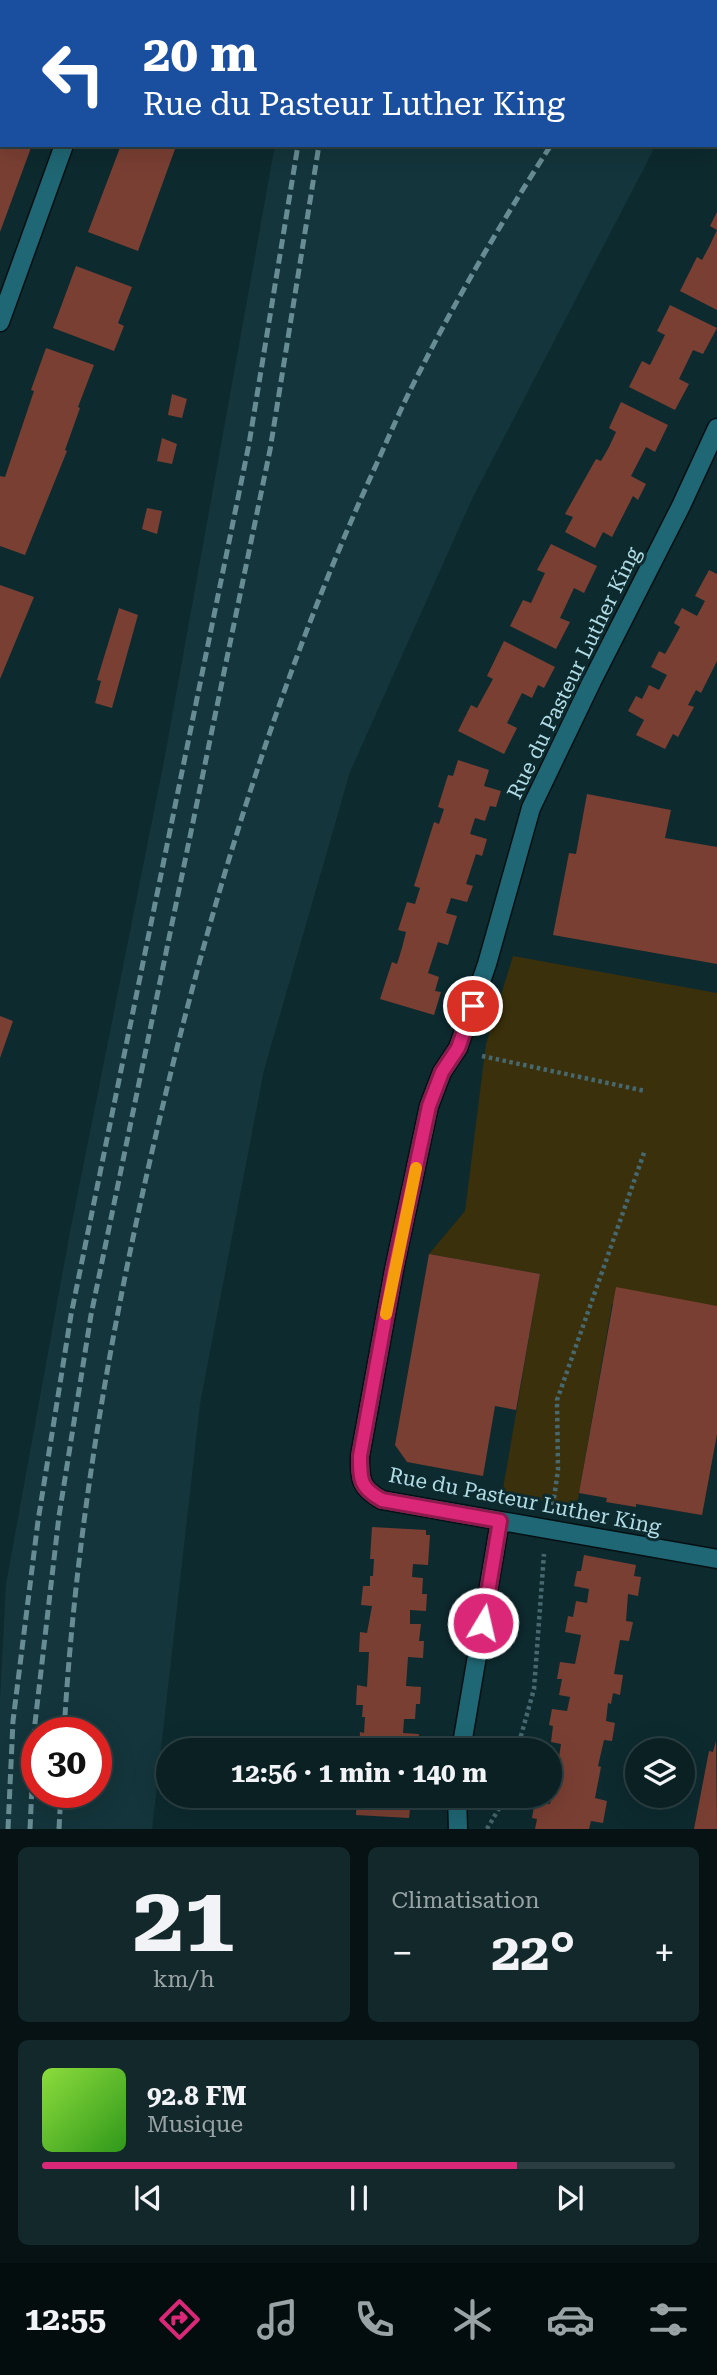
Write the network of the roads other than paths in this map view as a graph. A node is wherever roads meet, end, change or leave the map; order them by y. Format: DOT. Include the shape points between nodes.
graph roads {
  1 [pos="63,147"];
  2 [pos="0,321"];
  3 [pos="717,428"];
  4 [pos="710,460"];
  5 [pos="500,1521"];
  6 [pos="717,1559"];
  7 [pos="463,1738"];
  8 [pos="457,1808"];
  9 [pos="458,1829"];
  1 -- 2 [label="street"];
  3 -- 4 [label="street, Rue du Pasteur Luther King"];
  4 -- 5 [label="street, Rue du Pasteur Luther King" via="592,681 531,808 487,964 458,1048 442,1072 429,1106 394,1270 360,1456 360,1478 367,1492 382,1500"];
  5 -- 6 [label="street, Rue du Pasteur Luther King"];
  5 -- 7 [label="street"];
  8 -- 9 [label="street"];
}
